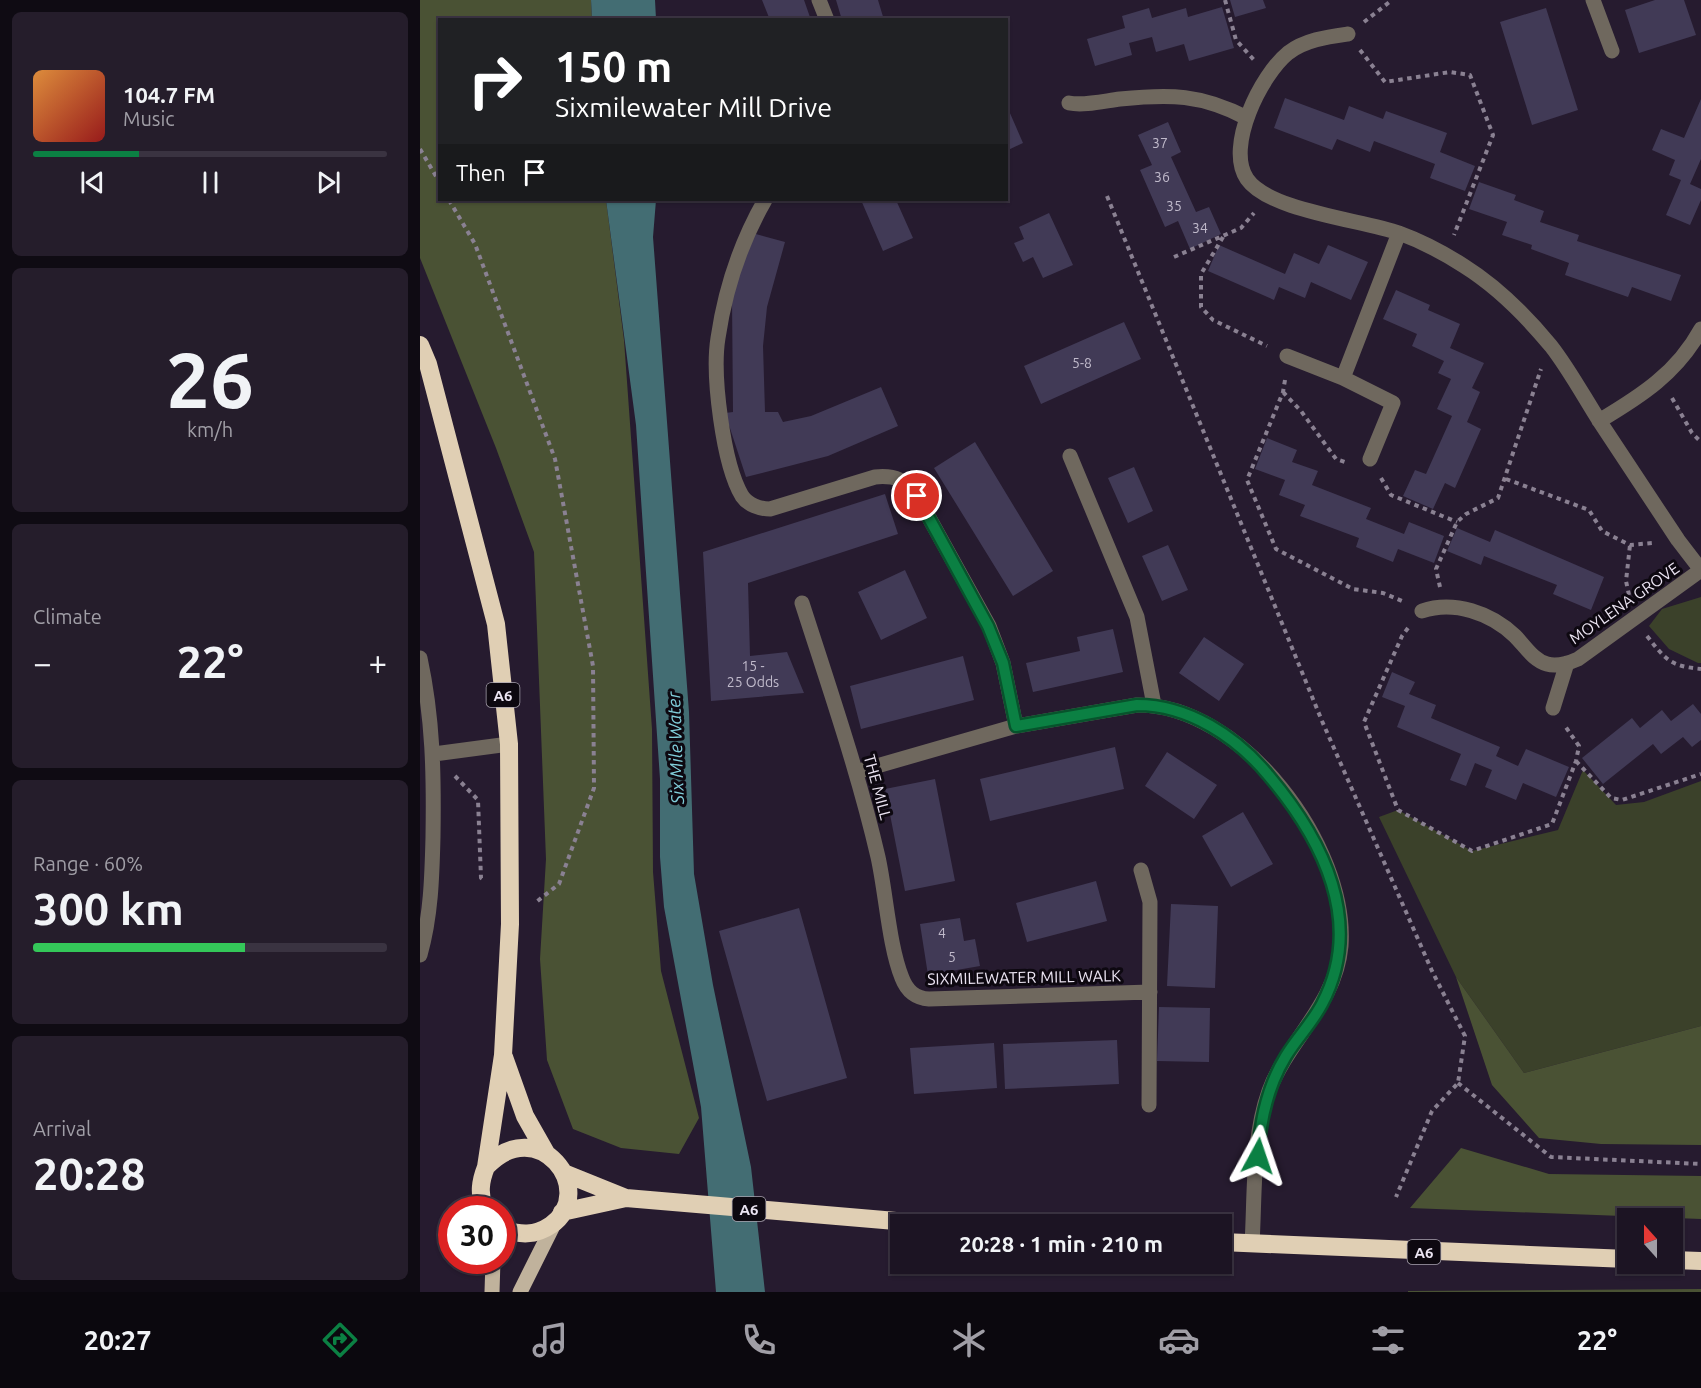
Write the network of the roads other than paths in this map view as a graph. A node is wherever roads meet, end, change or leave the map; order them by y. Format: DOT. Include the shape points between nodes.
graph roads {
  1 [pos="819,0"];
  2 [pos="1593,0"];
  3 [pos="826,18"];
  4 [pos="1348,34"];
  5 [pos="1612,51"];
  6 [pos="1069,103"];
  7 [pos="1247,118"];
  8 [pos="764,201"];
  9 [pos="1399,233"];
  10 [pos="1701,329"];
  11 [pos="420,345"];
  12 [pos="1287,356"];
  13 [pos="1343,378"];
  14 [pos="1599,421"];
  15 [pos="1071,456"];
  16 [pos="1370,459"];
  17 [pos="1701,570"];
  18 [pos="802,603"];
  19 [pos="1422,611"];
  20 [pos="420,658"];
  21 [pos="1567,663"];
  22 [pos="1154,705"];
  23 [pos="1553,708"];
  24 [pos="1016,726"];
  25 [pos="508,744"];
  26 [pos="434,754"];
  27 [pos="856,772"];
  28 [pos="1141,870"];
  29 [pos="420,955"];
  30 [pos="904,984"];
  31 [pos="1150,992"];
  32 [pos="503,1055"];
  33 [pos="1149,1105"];
  34 [pos="546,1153"];
  35 [pos="486,1167"];
  36 [pos="564,1173"];
  37 [pos="480,1196"];
  38 [pos="626,1198"];
  39 [pos="559,1217"];
  40 [pos="890,1222"];
  41 [pos="516,1234"];
  42 [pos="1232,1243"];
  43 [pos="1252,1244"];
  44 [pos="1617,1259"];
  45 [pos="1683,1260"];
  46 [pos="1701,1261"];
  47 [pos="493,1274"];
  48 [pos="492,1292"];
  49 [pos="520,1292"];
  1 -- 3 [label="street"];
  2 -- 5 [label="street"];
  4 -- 7 [label="street, MOYLENA GROVE" via="1317,39 1283,58 1268,77"];
  6 -- 7 [label="street" via="1165,94 1214,105"];
  7 -- 9 [label="street, MOYLENA GROVE" via="1238,147 1240,167 1248,182 1263,193 1302,208"];
  8 -- 24 [label="street" via="745,237 717,339 724,437 742,495 754,506 770,509 875,477 888,476 907,483 988,626 1003,663"];
  9 -- 13 [label="street"];
  9 -- 14 [label="street, MOYLENA GROVE" via="1465,266 1504,297 1551,346"];
  10 -- 14 [label="street" via="1662,380"];
  11 -- 25 [label="highway, A6" via="496,624"];
  12 -- 13 [label="street"];
  13 -- 16 [label="street" via="1393,404"];
  14 -- 17 [label="street, MOYLENA GROVE"];
  15 -- 22 [label="street" via="1137,617"];
  17 -- 21 [label="street, MOYLENA GROVE" via="1584,655"];
  18 -- 27 [label="street, THE MILL"];
  19 -- 21 [label="street, MOYLENA GROVE" via="1444,605 1462,609 1499,624 1547,664"];
  20 -- 26 [label="street"];
  21 -- 23 [label="street, MOYLENA GROVE"];
  22 -- 24 [label="street" via="1120,707"];
  22 -- 43 [label="street" via="1222,732 1262,767 1310,831 1339,904 1341,948 1335,975 1322,1005 1277,1071 1263,1110"];
  24 -- 27 [label="street"];
  25 -- 26 [label="street"];
  25 -- 32 [label="highway, A6" via="510,924"];
  26 -- 29 [label="street" via="431,902"];
  27 -- 30 [label="street, THE MILL"];
  28 -- 31 [label="street" via="1150,902"];
  30 -- 31 [label="street, SIXMILEWATER MILL WALK" via="912,994 929,999"];
  31 -- 33 [label="street"];
  32 -- 34 [label="highway, A6" via="525,1116"];
  32 -- 35 [label="highway, A6"];
  34 -- 35 [label="highway" via="520,1147 501,1154"];
  34 -- 36 [label="highway, A6"];
  35 -- 37 [label="highway, A6"];
  36 -- 38 [label="highway, A6"];
  36 -- 39 [label="highway" via="567,1193"];
  38 -- 39 [label="highway, A6"];
  38 -- 40 [label="highway, A6"];
  39 -- 41 [label="highway, A6" via="543,1230"];
  39 -- 49 [label="main road"];
  42 -- 43 [label="highway, A6"];
  43 -- 44 [label="highway, A6"];
  45 -- 46 [label="highway"];
  47 -- 48 [label="main road"];
}
